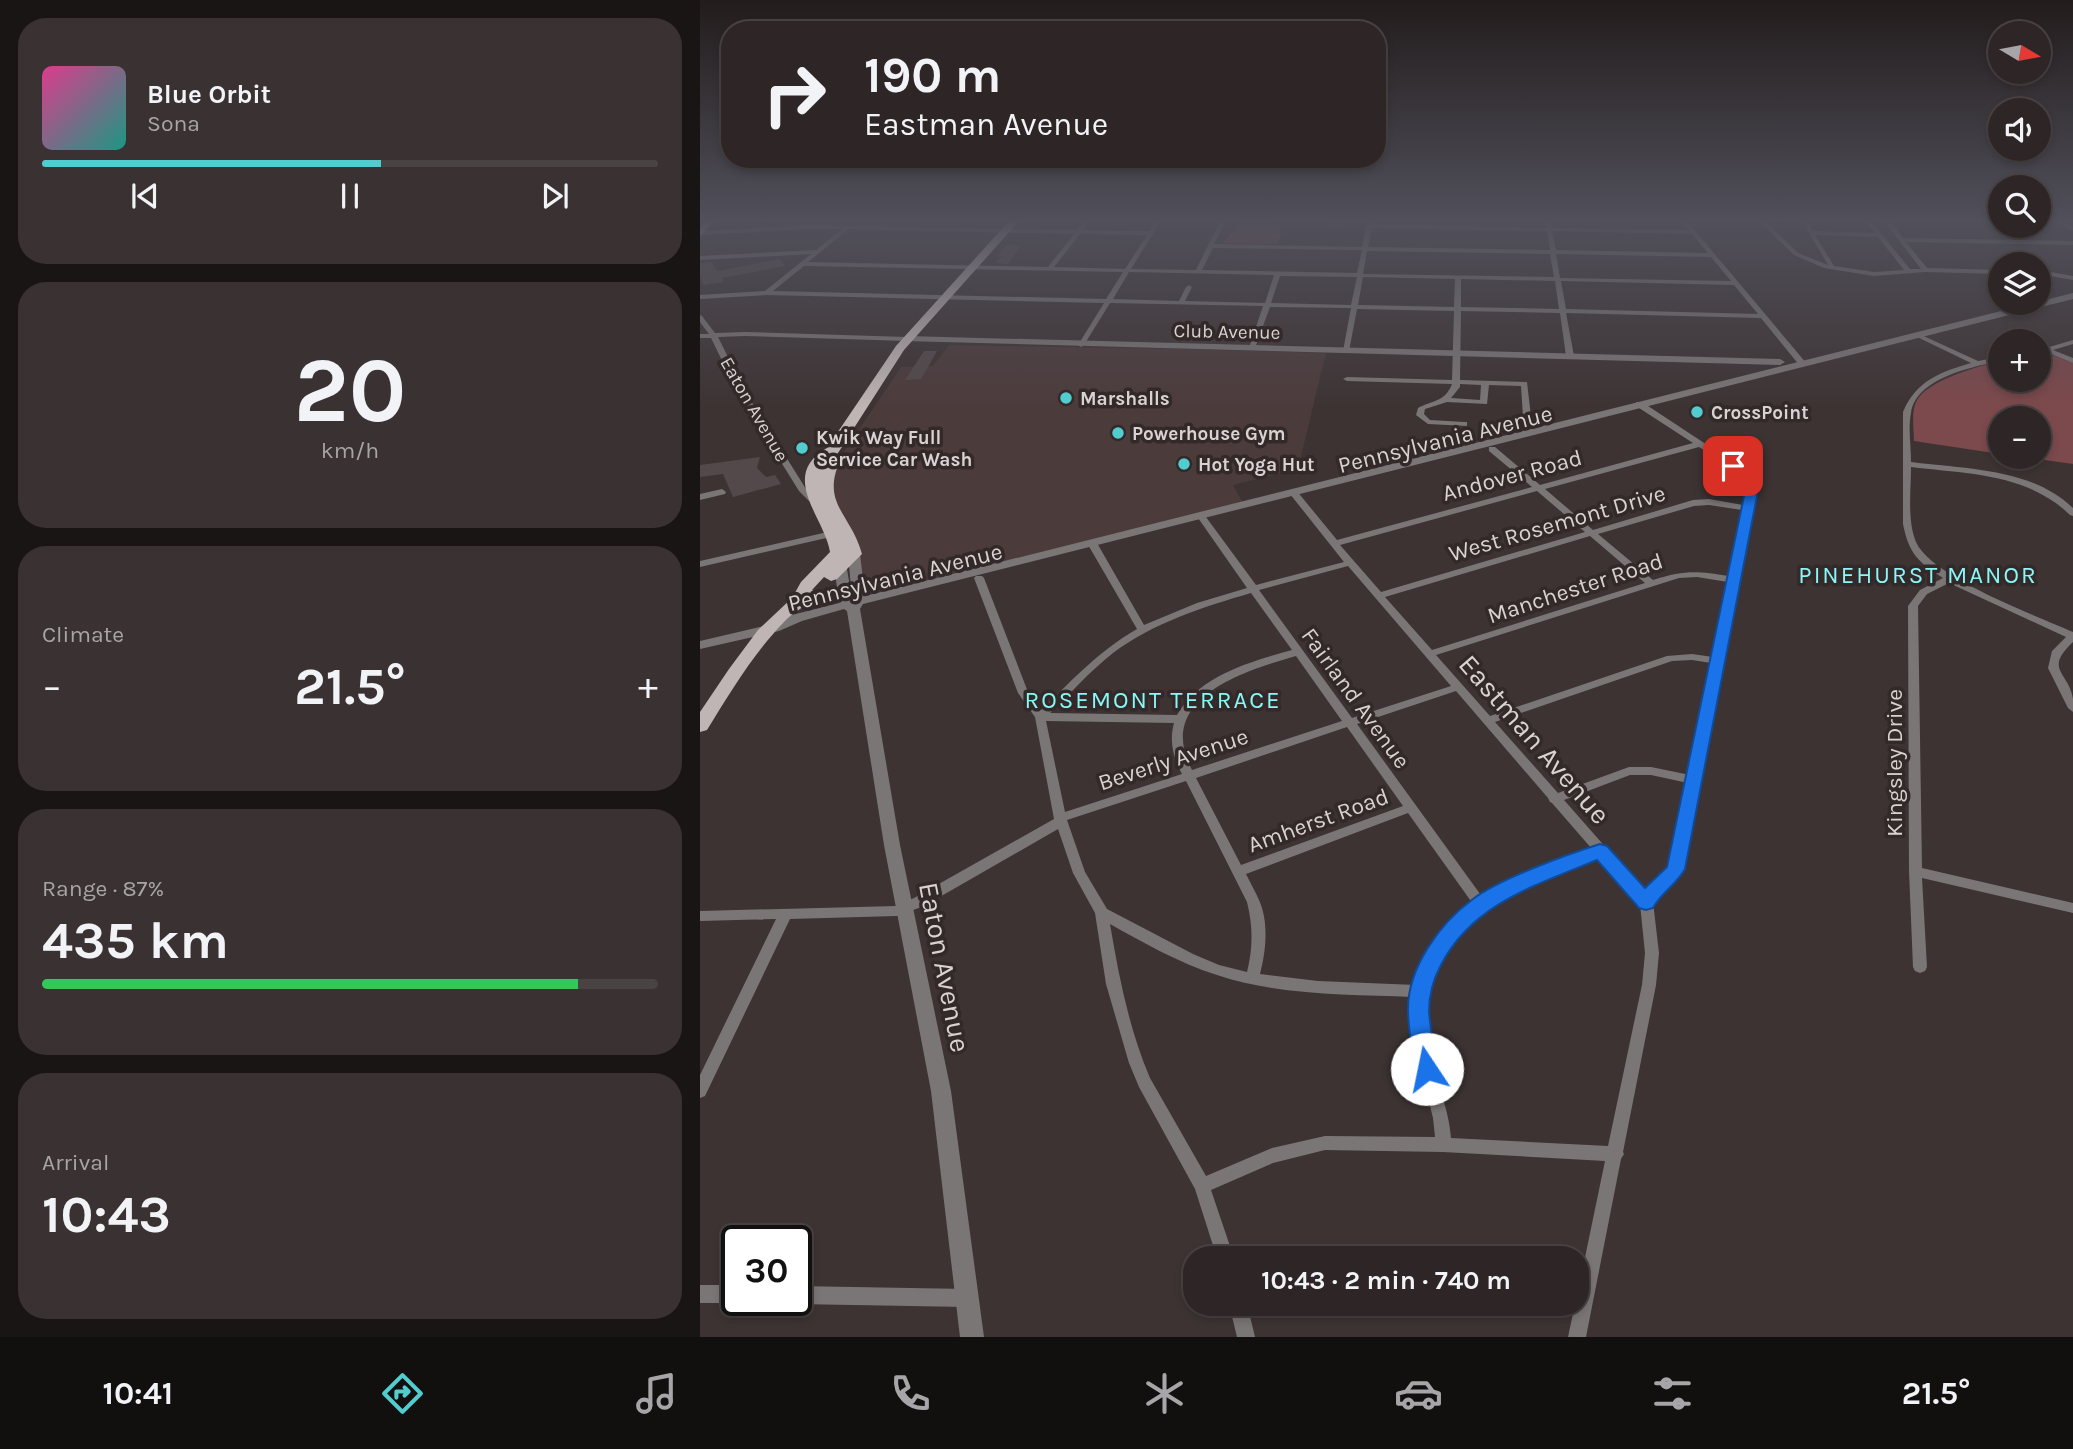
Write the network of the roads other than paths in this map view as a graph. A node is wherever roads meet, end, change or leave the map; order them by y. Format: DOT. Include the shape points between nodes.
graph roads {
  1 [pos="779,283"];
  2 [pos="956,283"];
  3 [pos="1119,283"];
  4 [pos="1275,283"];
  5 [pos="1357,283"];
  6 [pos="1458,283"];
  7 [pos="1559,283"];
  8 [pos="1735,283"];
  9 [pos="1188,287"];
  10 [pos="767,293"];
  11 [pos="714,296"];
  12 [pos="2073,296"];
  13 [pos="700,297"];
  14 [pos="944,297"];
  15 [pos="1108,301"];
  16 [pos="1181,302"];
  17 [pos="1268,304"];
  18 [pos="1353,306"];
  19 [pos="700,307"];
  20 [pos="1458,309"];
  21 [pos="1563,311"];
  22 [pos="1762,316"];
  23 [pos="700,317"];
  24 [pos="1916,334"];
  25 [pos="713,335"];
  26 [pos="700,336"];
  27 [pos="907,340"];
  28 [pos="2073,342"];
  29 [pos="1081,345"];
  30 [pos="1252,348"];
  31 [pos="2051,349"];
  32 [pos="1346,351"];
  33 [pos="2051,353"];
  34 [pos="1457,354"];
  35 [pos="1570,356"];
  36 [pos="2073,360"];
  37 [pos="1988,361"];
  38 [pos="1754,363"];
  39 [pos="1976,363"];
  40 [pos="1803,364"];
  41 [pos="1786,369"];
  42 [pos="1347,379"];
  43 [pos="1456,382"];
  44 [pos="1485,383"];
  45 [pos="1446,400"];
  46 [pos="1643,406"];
  47 [pos="1527,417"];
  48 [pos="1464,424"];
  49 [pos="1700,444"];
  50 [pos="1492,449"];
  51 [pos="832,451"];
  52 [pos="1907,464"];
  53 [pos="1537,488"];
  54 [pos="722,492"];
  55 [pos="1295,495"];
  56 [pos="700,497"];
  57 [pos="812,499"];
  58 [pos="1748,508"];
  59 [pos="2073,513"];
  60 [pos="1202,518"];
  61 [pos="832,534"];
  62 [pos="1591,534"];
  63 [pos="1334,544"];
  64 [pos="1094,546"];
  65 [pos="844,557"];
  66 [pos="1350,563"];
  67 [pos="700,564"];
  68 [pos="979,578"];
  69 [pos="1950,579"];
  70 [pos="1734,580"];
  71 [pos="1651,583"];
  72 [pos="1252,591"];
  73 [pos="1379,596"];
  74 [pos="852,605"];
  75 [pos="769,629"];
  76 [pos="1142,630"];
  77 [pos="2073,636"];
  78 [pos="706,644"];
  79 [pos="1297,652"];
  80 [pos="1430,654"];
  81 [pos="746,658"];
  82 [pos="1717,661"];
  83 [pos="1458,687"];
  84 [pos="2073,708"];
  85 [pos="1040,717"];
  86 [pos="1180,719"];
  87 [pos="1487,721"];
  88 [pos="1349,723"];
  89 [pos="700,726"];
  90 [pos="1189,776"];
  91 [pos="1694,780"];
  92 [pos="1554,799"];
  93 [pos="1410,808"];
  94 [pos="1061,820"];
  95 [pos="1600,851"];
  96 [pos="1240,871"];
  97 [pos="1915,871"];
  98 [pos="1646,902"];
  99 [pos="1480,904"];
  100 [pos="2073,908"];
  101 [pos="905,909"];
  102 [pos="1102,913"];
  103 [pos="785,915"];
  104 [pos="700,916"];
  105 [pos="1920,967"];
  106 [pos="1252,978"];
  107 [pos="1420,991"];
  108 [pos="700,1091"];
  109 [pos="1443,1145"];
  110 [pos="1616,1154"];
  111 [pos="1202,1186"];
  112 [pos="1221,1246"];
  113 [pos="700,1294"];
  114 [pos="721,1294"];
  115 [pos="812,1295"];
  116 [pos="967,1298"];
  117 [pos="1241,1316"];
  118 [pos="972,1337"];
  119 [pos="1246,1337"];
  120 [pos="1577,1337"];
  1 -- 10 [label="street"];
  2 -- 14 [label="main road"];
  3 -- 15 [label="street"];
  4 -- 17 [label="street"];
  5 -- 18 [label="street"];
  6 -- 20 [label="street"];
  7 -- 21 [label="street"];
  8 -- 22 [label="street"];
  9 -- 16 [label="street"];
  10 -- 11 [label="street"];
  10 -- 14 [label="street"];
  11 -- 13 [label="street"];
  11 -- 19 [label="street"];
  12 -- 24 [label="street, Pennsylvania Avenue"];
  14 -- 15 [label="street"];
  14 -- 27 [label="main road"];
  15 -- 16 [label="street"];
  15 -- 29 [label="street"];
  16 -- 17 [label="street"];
  17 -- 18 [label="street"];
  17 -- 30 [label="street"];
  18 -- 20 [label="street"];
  18 -- 32 [label="street"];
  20 -- 21 [label="street"];
  20 -- 34 [label="street"];
  21 -- 22 [label="street"];
  21 -- 35 [label="street"];
  22 -- 40 [label="street"];
  23 -- 25 [label="street, Eaton Avenue"];
  24 -- 39 [label="street"];
  24 -- 40 [label="street, Pennsylvania Avenue"];
  25 -- 26 [label="street, Club Avenue"];
  25 -- 27 [label="street, Club Avenue"];
  25 -- 57 [label="street, Eaton Avenue" via="741,393"];
  27 -- 29 [label="street, Club Avenue"];
  27 -- 51 [label="main road"];
  28 -- 31 [label="street"];
  29 -- 30 [label="street, Club Avenue"];
  30 -- 32 [label="street, Club Avenue"];
  32 -- 34 [label="street, Club Avenue"];
  33 -- 36 [label="street"];
  34 -- 35 [label="street, Club Avenue"];
  34 -- 43 [label="street"];
  35 -- 38 [label="street, Club Avenue"];
  37 -- 39 [label="street"];
  38 -- 40 [label="street, Club Avenue"];
  38 -- 41 [label="street, Club Avenue"];
  39 -- 52 [label="street" via="1928,383 1914,394 1907,412"];
  40 -- 41 [label="street, Pennsylvania Avenue"];
  41 -- 46 [label="street, Pennsylvania Avenue"];
  42 -- 43 [label="street"];
  43 -- 44 [label="street"];
  43 -- 45 [label="street"];
  44 -- 45 [label="street" via="1482,403"];
  44 -- 47 [label="street" via="1524,384"];
  45 -- 48 [label="street" via="1422,408 1421,420"];
  46 -- 49 [label="street"];
  46 -- 50 [label="street, Pennsylvania Avenue"];
  46 -- 55 [label="street, Pennsylvania Avenue"];
  49 -- 53 [label="street, Andover Road"];
  49 -- 58 [label="street" via="1746,479 1751,489"];
  50 -- 53 [label="street"];
  50 -- 55 [label="street, Pennsylvania Avenue"];
  51 -- 57 [label="main road" via="822,456 813,474"];
  51 -- 65 [label="main road" via="836,454 824,492 852,541"];
  52 -- 59 [label="street" via="2028,483 2055,495"];
  52 -- 69 [label="street" via="1911,541 1927,563"];
  53 -- 62 [label="street"];
  53 -- 63 [label="street, Andover Road"];
  54 -- 56 [label="street"];
  55 -- 60 [label="street, Pennsylvania Avenue"];
  55 -- 63 [label="street, Eastman Avenue"];
  57 -- 61 [label="main road"];
  58 -- 62 [label="street, West Rosemont Drive" via="1693,503"];
  58 -- 70 [label="street"];
  60 -- 64 [label="street, Pennsylvania Avenue"];
  60 -- 72 [label="street, Fairland Avenue"];
  61 -- 65 [label="main road"];
  61 -- 67 [label="street"];
  62 -- 71 [label="street"];
  62 -- 73 [label="street, West Rosemont Drive"];
  63 -- 66 [label="street, Eastman Avenue"];
  64 -- 68 [label="street, Pennsylvania Avenue"];
  64 -- 74 [label="street, Pennsylvania Avenue"];
  64 -- 76 [label="street"];
  65 -- 74 [label="street, Eaton Avenue"];
  65 -- 75 [label="main road"];
  66 -- 72 [label="street"];
  66 -- 73 [label="street, Eastman Avenue"];
  68 -- 74 [label="street, Pennsylvania Avenue"];
  68 -- 85 [label="street" via="1023,693"];
  69 -- 77 [label="street"];
  69 -- 97 [label="street, Kingsley Drive" via="1919,594 1913,606"];
  70 -- 71 [label="street, Manchester Road" via="1687,573"];
  70 -- 82 [label="street"];
  71 -- 80 [label="street, Manchester Road"];
  72 -- 76 [label="street"];
  72 -- 79 [label="street, Fairland Avenue"];
  73 -- 80 [label="street, Eastman Avenue"];
  74 -- 75 [label="street, Pennsylvania Avenue"];
  74 -- 101 [label="street, Eaton Avenue"];
  75 -- 78 [label="street, Pennsylvania Avenue"];
  75 -- 81 [label="main road"];
  76 -- 85 [label="street" via="1104,655"];
  77 -- 84 [label="street" via="2057,651 2053,668"];
  78 -- 81 [label="street" via="733,645"];
  79 -- 86 [label="street" via="1222,678 1197,697"];
  79 -- 88 [label="street, Fairland Avenue"];
  80 -- 83 [label="street, Eastman Avenue"];
  81 -- 89 [label="main road"];
  82 -- 87 [label="street" via="1671,658"];
  82 -- 91 [label="street"];
  83 -- 87 [label="street, Eastman Avenue"];
  83 -- 88 [label="street, Beverly Avenue"];
  85 -- 86 [label="street"];
  85 -- 94 [label="street"];
  86 -- 90 [label="street" via="1176,745"];
  87 -- 92 [label="street, Eastman Avenue"];
  88 -- 90 [label="street, Beverly Avenue"];
  88 -- 93 [label="street, Fairland Avenue"];
  90 -- 94 [label="street, Beverly Avenue"];
  90 -- 96 [label="street"];
  91 -- 92 [label="street" via="1629,771"];
  91 -- 98 [label="street" via="1676,869"];
  92 -- 95 [label="street, Eastman Avenue"];
  93 -- 96 [label="street, Amherst Road"];
  93 -- 99 [label="street, Fairland Avenue"];
  94 -- 101 [label="street, Beverly Avenue"];
  94 -- 102 [label="street" via="1079,873"];
  95 -- 98 [label="street, Eastman Avenue"];
  95 -- 99 [label="street"];
  96 -- 106 [label="street" via="1259,925"];
  97 -- 100 [label="street"];
  97 -- 105 [label="street, Kingsley Drive"];
  98 -- 110 [label="street" via="1652,969"];
  99 -- 107 [label="street" via="1440,945"];
  101 -- 103 [label="street, Beverly Avenue" via="887,914"];
  101 -- 116 [label="street, Eaton Avenue" via="941,1091"];
  102 -- 106 [label="street" via="1201,964"];
  102 -- 111 [label="street" via="1113,984 1136,1063"];
  103 -- 104 [label="street, Beverly Avenue"];
  103 -- 108 [label="street"];
  106 -- 107 [label="street"];
  107 -- 109 [label="street" via="1422,1050 1440,1107"];
  109 -- 110 [label="street"];
  109 -- 111 [label="street" via="1350,1142 1307,1146"];
  110 -- 120 [label="street"];
  111 -- 112 [label="street"];
  113 -- 114 [label="street"];
  115 -- 116 [label="street"];
  116 -- 118 [label="street, Eaton Avenue"];
  117 -- 119 [label="street"];
}
